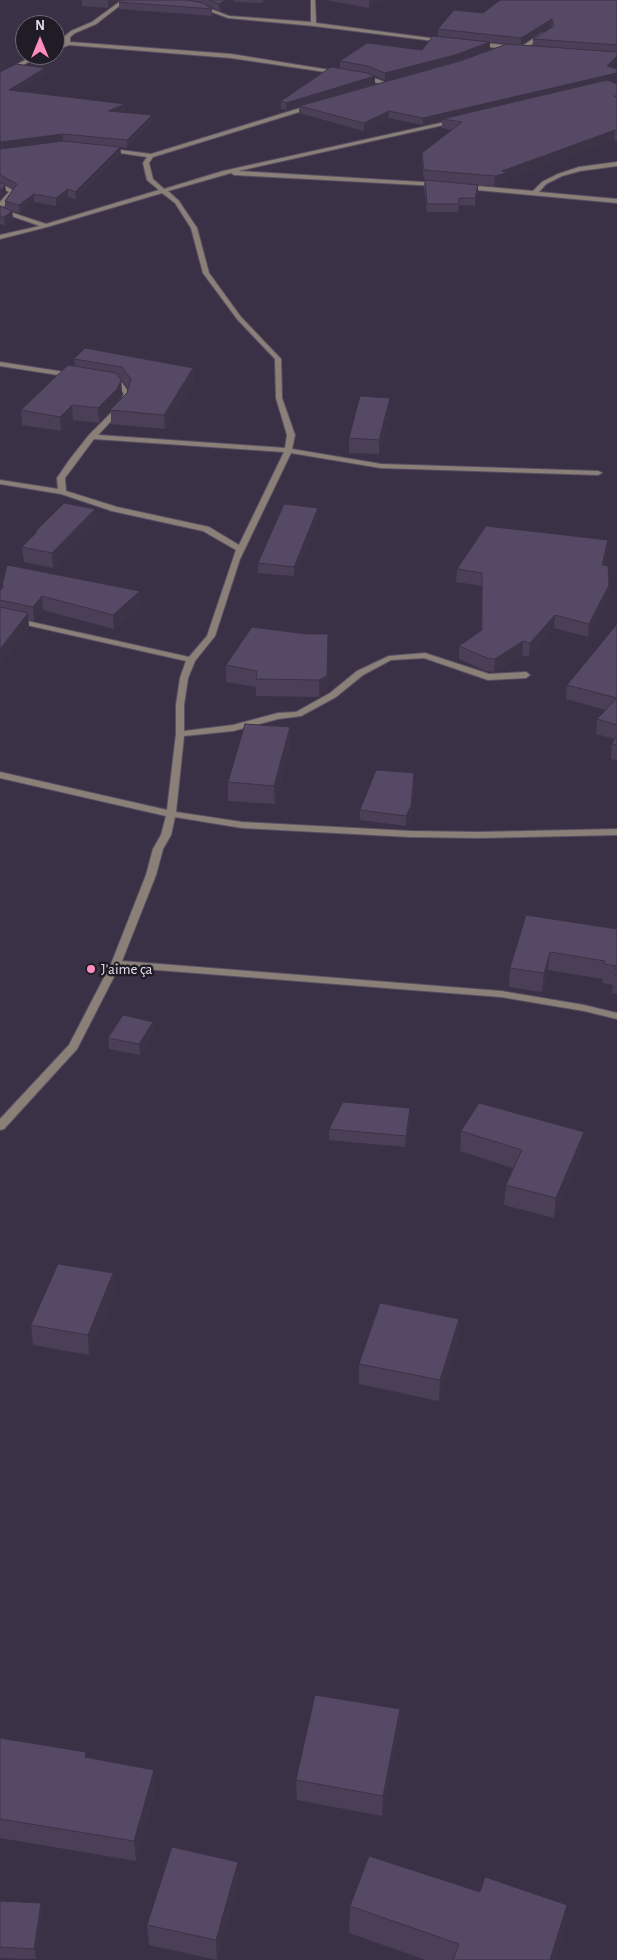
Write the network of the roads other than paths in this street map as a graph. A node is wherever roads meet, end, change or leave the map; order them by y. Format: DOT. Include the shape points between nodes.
graph roads {
  1 [pos="125,0"];
  2 [pos="313,0"];
  3 [pos="197,6"];
  4 [pos="314,24"];
  5 [pos="551,30"];
  6 [pos="448,41"];
  7 [pos="68,43"];
  8 [pos="467,43"];
  9 [pos="65,44"];
  10 [pos="505,47"];
  11 [pos="521,48"];
  12 [pos="530,49"];
  13 [pos="492,53"];
  14 [pos="20,65"];
  15 [pos="347,73"];
  16 [pos="354,74"];
  17 [pos="0,76"];
  18 [pos="394,82"];
  19 [pos="385,84"];
  20 [pos="377,87"];
  21 [pos="318,105"];
  22 [pos="461,121"];
  23 [pos="98,148"];
  24 [pos="150,156"];
  25 [pos="617,164"];
  26 [pos="223,172"];
  27 [pos="449,185"];
  28 [pos="0,186"];
  29 [pos="459,186"];
  30 [pos="164,190"];
  31 [pos="536,192"];
  32 [pos="617,201"];
  33 [pos="0,207"];
  34 [pos="44,226"];
  35 [pos="0,236"];
  36 [pos="0,364"];
  37 [pos="75,376"];
  38 [pos="102,381"];
  39 [pos="92,437"];
  40 [pos="288,450"];
  41 [pos="598,473"];
  42 [pos="0,482"];
  43 [pos="62,492"];
  44 [pos="241,550"];
  45 [pos="0,617"];
  46 [pos="191,660"];
  47 [pos="526,675"];
  48 [pos="180,734"];
  49 [pos="0,775"];
  50 [pos="172,814"];
  51 [pos="617,832"];
  52 [pos="116,964"];
  53 [pos="617,1016"];
  54 [pos="0,1126"];
  1 -- 7 [label="street" via="94,24 73,32 67,37"];
  2 -- 4 [label="street"];
  3 -- 4 [label="street" via="228,17"];
  4 -- 6 [label="street"];
  5 -- 11 [label="street"];
  7 -- 9 [label="street"];
  7 -- 15 [label="street" via="232,56"];
  8 -- 10 [label="street"];
  10 -- 11 [label="street"];
  10 -- 13 [label="street"];
  11 -- 12 [label="street"];
  14 -- 17 [label="street"];
  16 -- 19 [label="street"];
  18 -- 19 [label="street"];
  19 -- 20 [label="street"];
  21 -- 24 [label="street"];
  22 -- 26 [label="street"];
  23 -- 24 [label="street"];
  24 -- 30 [label="street" via="146,171 150,180"];
  25 -- 31 [label="street" via="579,169 544,183"];
  26 -- 27 [label="street"];
  26 -- 30 [label="street"];
  28 -- 33 [label="street" via="13,192"];
  29 -- 31 [label="street"];
  30 -- 34 [label="street"];
  30 -- 40 [label="street" via="177,202 194,228 206,273 239,318 278,359 279,398 291,435"];
  31 -- 32 [label="street"];
  33 -- 34 [label="street" via="2,211"];
  34 -- 35 [label="street"];
  36 -- 37 [label="street"];
  38 -- 39 [label="street" via="120,384 127,394 122,406"];
  39 -- 40 [label="street"];
  39 -- 43 [label="street" via="61,478"];
  40 -- 41 [label="street" via="381,466"];
  40 -- 44 [label="street"];
  42 -- 43 [label="street"];
  43 -- 44 [label="street" via="115,509 206,529"];
  44 -- 46 [label="street" via="221,599 211,636"];
  45 -- 46 [label="street"];
  46 -- 48 [label="street" via="184,678"];
  47 -- 48 [label="street" via="488,677 425,655 389,658 360,674 333,696 298,714 233,728"];
  48 -- 50 [label="street"];
  49 -- 50 [label="street"];
  50 -- 51 [label="street" via="242,825 410,834"];
  50 -- 52 [label="street" via="152,875"];
  52 -- 53 [label="street" via="501,994"];
  52 -- 54 [label="street" via="73,1046"];
}
